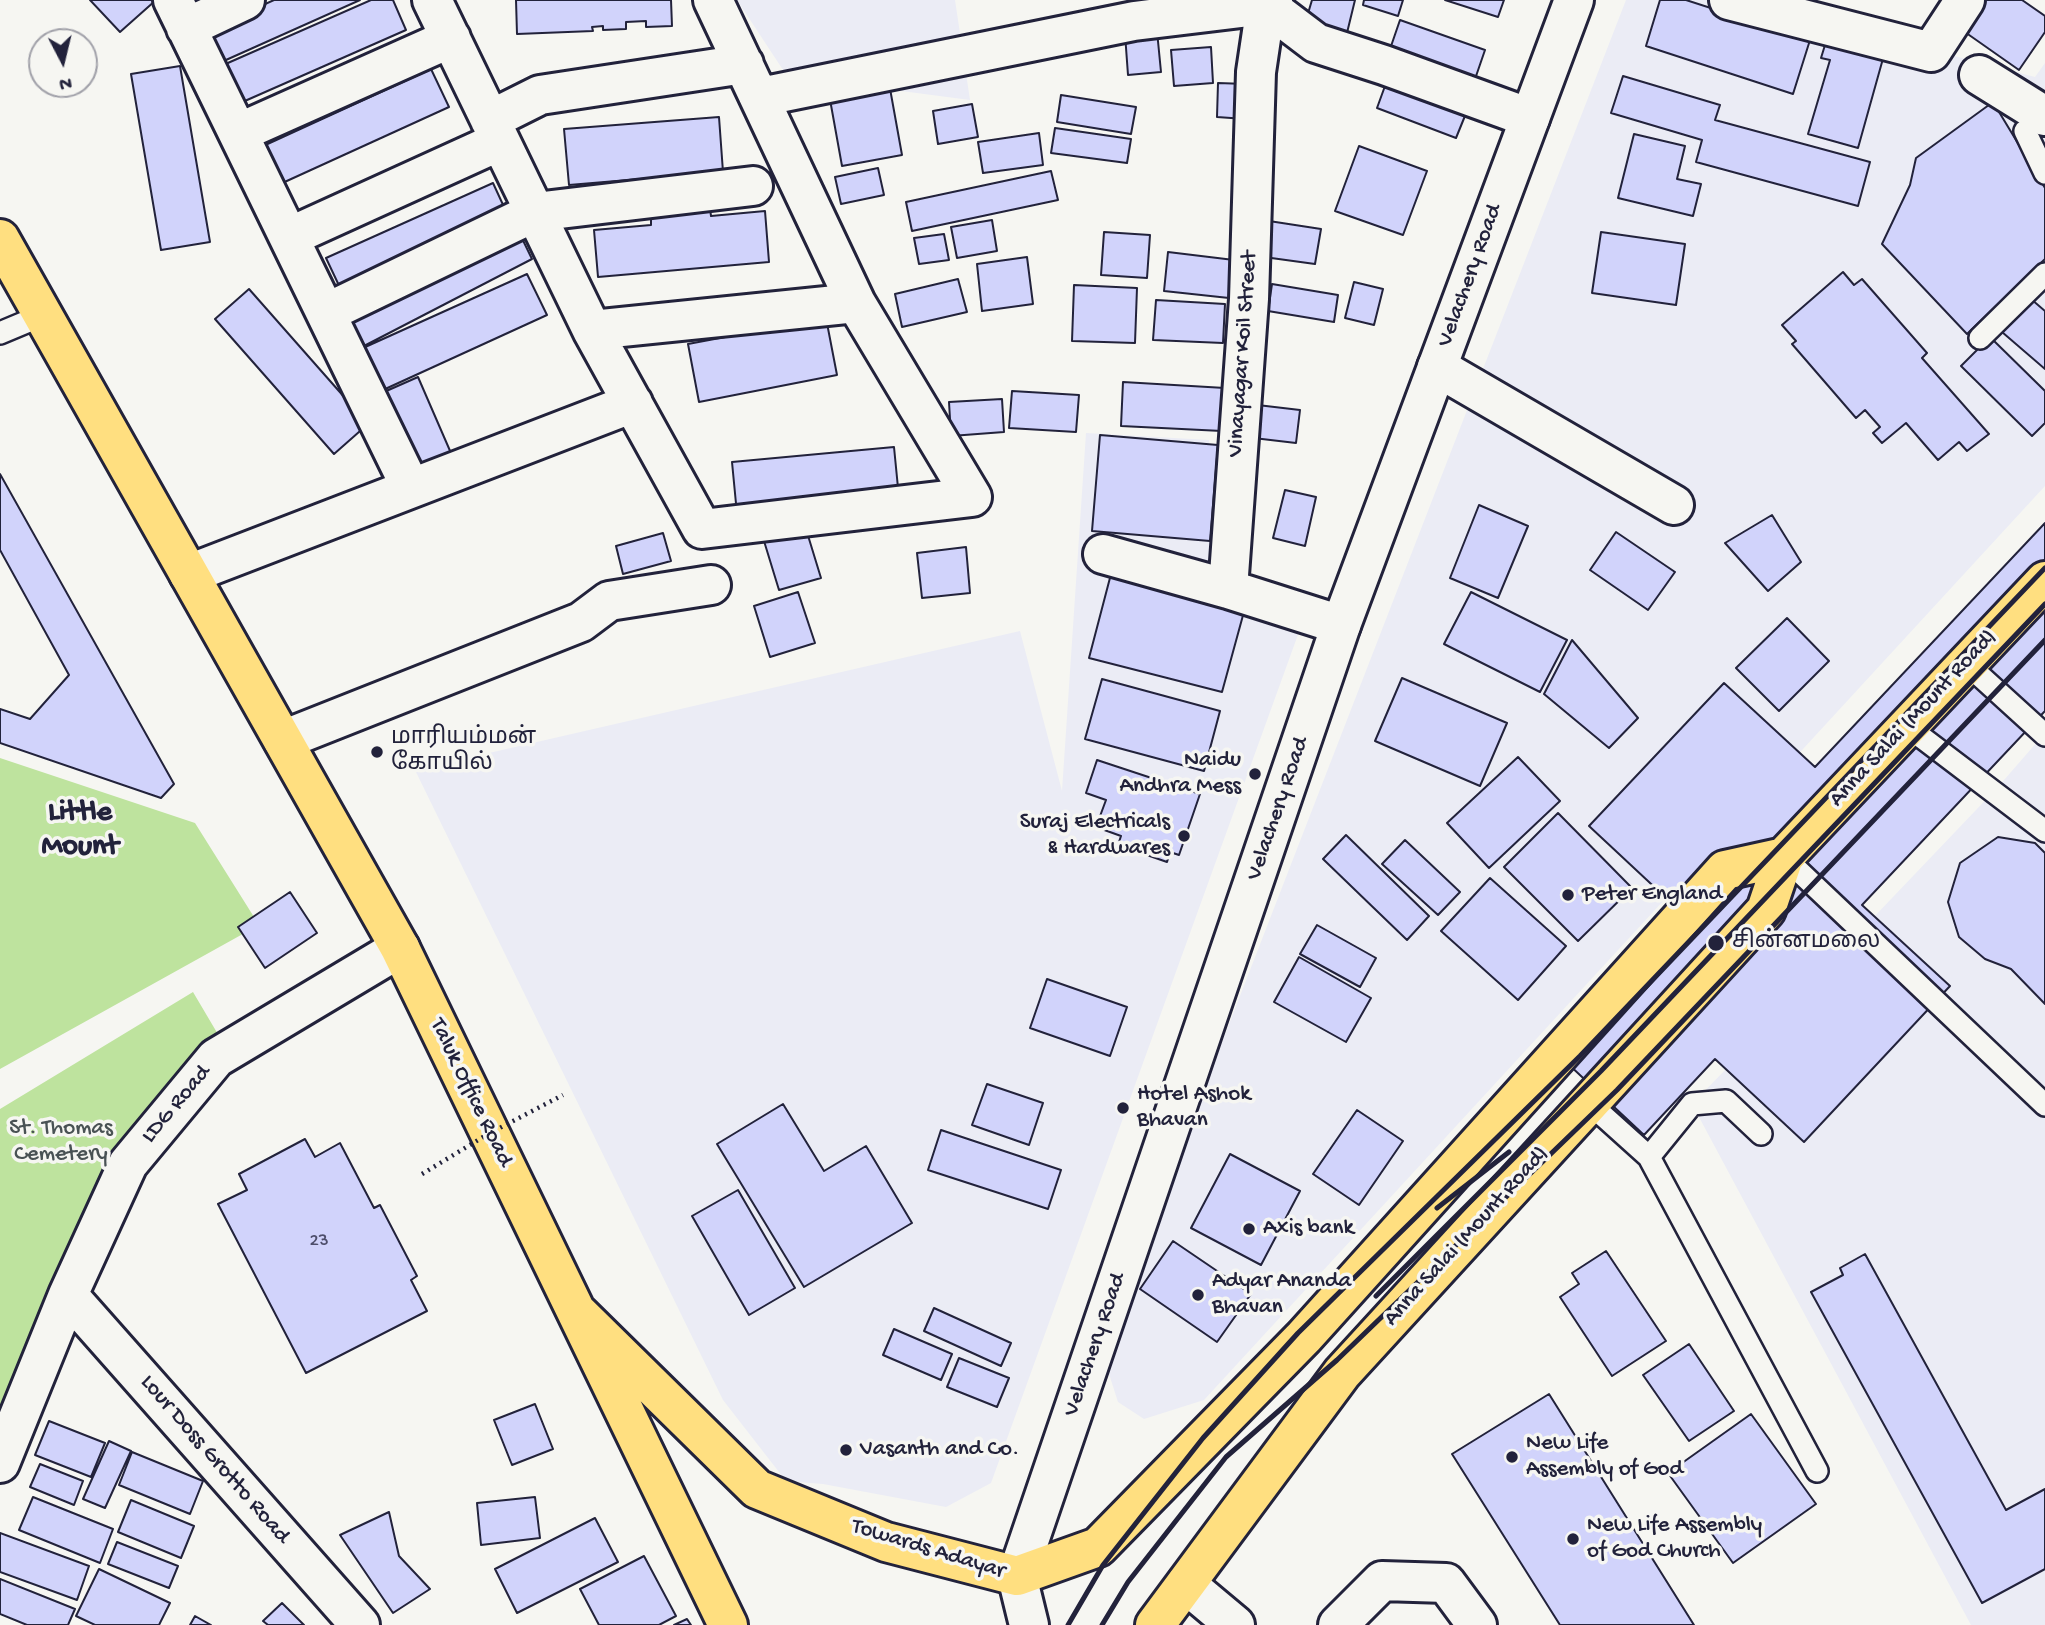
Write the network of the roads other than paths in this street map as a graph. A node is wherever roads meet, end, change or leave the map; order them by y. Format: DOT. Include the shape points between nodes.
graph roads {
  1 [pos="245,0"];
  2 [pos="432,0"];
  3 [pos="713,0"];
  4 [pos="1574,0"];
  5 [pos="1729,0"];
  6 [pos="1965,0"];
  7 [pos="1267,2"];
  8 [pos="179,14"];
  9 [pos="451,38"];
  10 [pos="1979,75"];
  11 [pos="752,81"];
  12 [pos="1530,118"];
  13 [pos="2035,124"];
  14 [pos="495,130"];
  15 [pos="238,133"];
  16 [pos="2045,173"];
  17 [pos="753,186"];
  18 [pos="535,212"];
  19 [pos="289,237"];
  20 [pos="0,239"];
  21 [pos="2045,274"];
  22 [pos="856,303"];
  23 [pos="326,313"];
  24 [pos="43,315"];
  25 [pos="592,330"];
  26 [pos="0,333"];
  27 [pos="1980,338"];
  28 [pos="1437,367"];
  29 [pos="633,403"];
  30 [pos="411,488"];
  31 [pos="1674,505"];
  32 [pos="1103,554"];
  33 [pos="189,574"];
  34 [pos="2045,581"];
  35 [pos="711,585"];
  36 [pos="1228,589"];
  37 [pos="1341,625"];
  38 [pos="1967,664"];
  39 [pos="1908,727"];
  40 [pos="2045,735"];
  41 [pos="283,740"];
  42 [pos="2045,831"];
  43 [pos="1784,857"];
  44 [pos="400,948"];
  45 [pos="1589,1103"];
  46 [pos="2045,1105"];
  47 [pos="1761,1134"];
  48 [pos="1649,1157"];
  49 [pos="68,1295"];
  50 [pos="579,1314"];
  51 [pos="1,1459"];
  52 [pos="1817,1471"];
  53 [pos="1017,1576"];
  54 [pos="1186,1584"];
  55 [pos="360,1625"];
  56 [pos="728,1625"];
  57 [pos="1029,1625"];
  58 [pos="1155,1625"];
  59 [pos="1235,1625"];
  60 [pos="1338,1625"];
  61 [pos="1478,1625"];
  1 -- 8 [label="street"];
  2 -- 9 [label="street"];
  3 -- 11 [label="street"];
  4 -- 12 [label="street, Velachery Road"];
  5 -- 6 [label="street" via="1931,52"];
  7 -- 11 [label="street"];
  7 -- 12 [label="street" via="1316,43"];
  7 -- 36 [label="street, Vinayagar Koil Street" via="1256,72 1249,299"];
  8 -- 15 [label="street"];
  9 -- 14 [label="street"];
  9 -- 15 [label="street"];
  10 -- 13 [label="street"];
  11 -- 14 [label="street" via="540,95"];
  11 -- 22 [label="street"];
  12 -- 28 [label="street, Velachery Road"];
  13 -- 16 [label="lane"];
  14 -- 18 [label="street"];
  14 -- 19 [label="street"];
  15 -- 19 [label="street"];
  17 -- 18 [label="street"];
  18 -- 23 [label="street"];
  18 -- 25 [label="street"];
  19 -- 23 [label="street"];
  20 -- 24 [label="main road, Taluk Office Road"];
  21 -- 27 [label="lane"];
  22 -- 25 [label="street"];
  22 -- 29 [label="street" via="972,497 702,528"];
  23 -- 30 [label="street"];
  24 -- 26 [label="lane"];
  24 -- 33 [label="main road, Taluk Office Road"];
  25 -- 29 [label="street"];
  28 -- 31 [label="street"];
  28 -- 37 [label="street, Velachery Road"];
  29 -- 30 [label="street"];
  30 -- 33 [label="street"];
  32 -- 36 [label="street"];
  33 -- 41 [label="main road, Taluk Office Road"];
  34 -- 38 [label="main road, Anna Salai (Mount Road)"];
  35 -- 41 [label="street" via="609,601 581,622"];
  36 -- 37 [label="street"];
  37 -- 53 [label="street, Velachery Road"];
  38 -- 39 [label="main road, Anna Salai (Mount Road)"];
  38 -- 40 [label="lane"];
  39 -- 42 [label="lane"];
  39 -- 43 [label="main road, Anna Salai (Mount Road)"];
  41 -- 44 [label="main road, Taluk Office Road"];
  43 -- 45 [label="main road, Anna Salai (Mount Road)" via="1766,910"];
  43 -- 46 [label="lane"];
  43 -- 53 [label="main road, Towards Adayar" via="1725,870 1304,1337 1098,1546"];
  44 -- 49 [label="street, LDG Road" via="216,1058 128,1164"];
  44 -- 50 [label="main road, Taluk Office Road"];
  45 -- 48 [label="lane"];
  45 -- 54 [label="main road, Anna Salai (Mount Road)" via="1342,1374"];
  47 -- 48 [label="lane" via="1726,1101 1692,1104"];
  48 -- 52 [label="lane"];
  49 -- 51 [label="street, LDG Road"];
  49 -- 55 [label="street, Lour Doss Grotto Road"];
  50 -- 53 [label="main road, Towards Adayar" via="757,1489 886,1542"];
  50 -- 56 [label="main road, Taluk Office Road"];
  53 -- 57 [label="street"];
  54 -- 58 [label="main road, Anna Salai (Mount Road)"];
  54 -- 59 [label="street"];
  60 -- 61 [label="street" via="1382,1581 1446,1583"];
}
